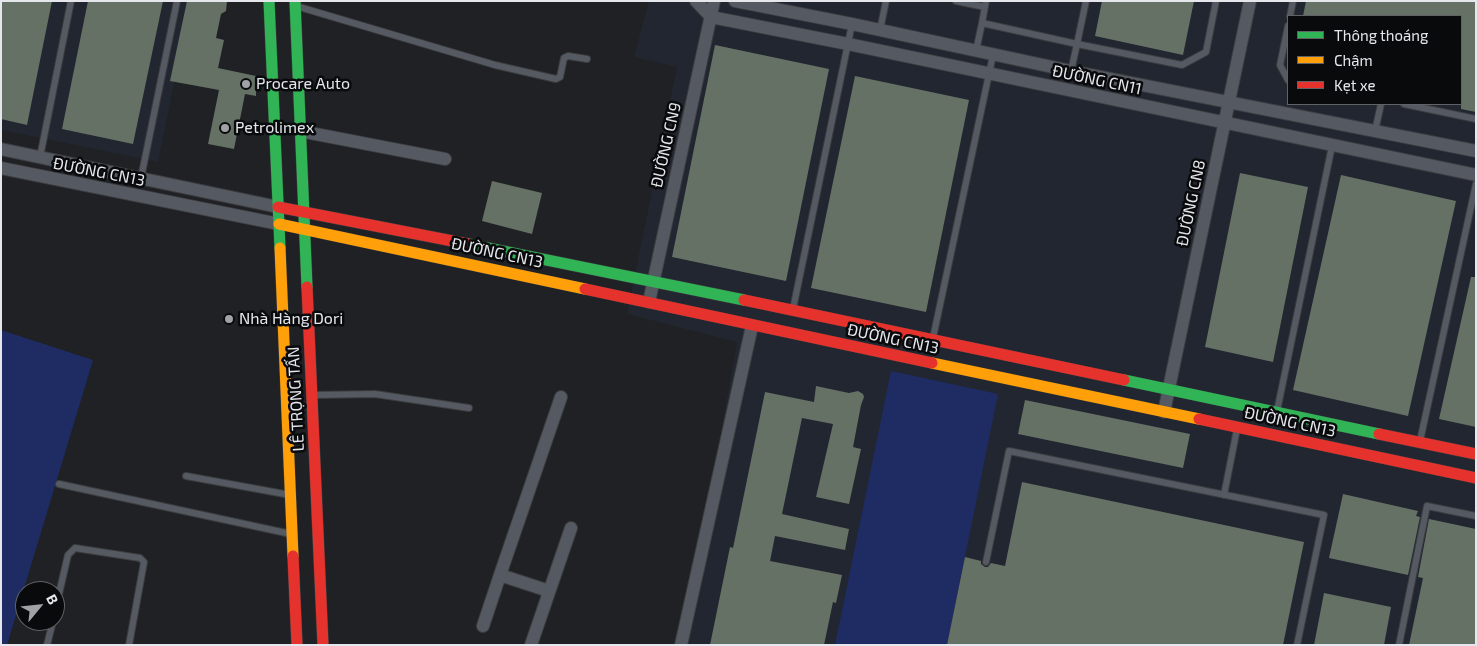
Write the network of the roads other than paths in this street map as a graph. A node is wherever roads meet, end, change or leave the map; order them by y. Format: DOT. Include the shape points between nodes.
graph roads {
  1 [pos="71,1"];
  2 [pos="177,1"];
  3 [pos="269,1"];
  4 [pos="696,1"];
  5 [pos="714,1"];
  6 [pos="735,1"];
  7 [pos="886,1"];
  8 [pos="956,1"];
  9 [pos="1086,1"];
  10 [pos="1216,1"];
  11 [pos="1250,1"];
  12 [pos="1293,1"];
  13 [pos="295,4"];
  14 [pos="985,4"];
  15 [pos="1290,15"];
  16 [pos="711,17"];
  17 [pos="982,23"];
  18 [pos="852,24"];
  19 [pos="880,30"];
  20 [pos="1287,31"];
  21 [pos="848,44"];
  22 [pos="1077,44"];
  23 [pos="976,51"];
  24 [pos="993,55"];
  25 [pos="587,59"];
  26 [pos="1071,71"];
  27 [pos="989,74"];
  28 [pos="1287,78"];
  29 [pos="1229,102"];
  30 [pos="1381,105"];
  31 [pos="1409,105"];
  32 [pos="1476,119"];
  33 [pos="1225,123"];
  34 [pos="300,131"];
  35 [pos="1375,131"];
  36 [pos="1332,146"];
  37 [pos="1,149"];
  38 [pos="1476,152"];
  39 [pos="22,153"];
  40 [pos="40,157"];
  41 [pos="445,159"];
  42 [pos="1,168"];
  43 [pos="19,172"];
  44 [pos="1476,175"];
  45 [pos="141,178"];
  46 [pos="1476,184"];
  47 [pos="278,207"];
  48 [pos="304,212"];
  49 [pos="279,224"];
  50 [pos="304,230"];
  51 [pos="583,267"];
  52 [pos="653,281"];
  53 [pos="581,287"];
  54 [pos="649,302"];
  55 [pos="792,311"];
  56 [pos="752,326"];
  57 [pos="788,333"];
  58 [pos="933,339"];
  59 [pos="1168,389"];
  60 [pos="312,396"];
  61 [pos="561,397"];
  62 [pos="468,408"];
  63 [pos="1164,412"];
  64 [pos="1276,412"];
  65 [pos="1237,427"];
  66 [pos="1420,443"];
  67 [pos="1476,454"];
  68 [pos="186,476"];
  69 [pos="1476,478"];
  70 [pos="59,484"];
  71 [pos="291,495"];
  72 [pos="1224,495"];
  73 [pos="1476,516"];
  74 [pos="571,528"];
  75 [pos="292,534"];
  76 [pos="986,562"];
  77 [pos="500,575"];
  78 [pos="62,581"];
  79 [pos="549,591"];
  80 [pos="483,626"];
  81 [pos="50,631"];
  82 [pos="47,645"];
  83 [pos="129,645"];
  84 [pos="298,645"];
  85 [pos="323,645"];
  86 [pos="531,645"];
  87 [pos="681,645"];
  88 [pos="1297,645"];
  89 [pos="1399,645"];
  1 -- 40 [label="lane"];
  2 -- 45 [label="lane"];
  3 -- 47 [label="street, LÊ TRỌNG TẤN"];
  4 -- 16 [label="street"];
  5 -- 16 [label="street, ĐƯỜNG CN9"];
  6 -- 18 [label="street, ĐƯỜNG CN11"];
  7 -- 19 [label="lane"];
  8 -- 14 [label="lane"];
  9 -- 22 [label="lane"];
  10 -- 22 [label="lane" via="1206,52 1182,66"];
  11 -- 29 [label="street, ĐƯỜNG CN8"];
  12 -- 15 [label="lane"];
  13 -- 25 [label="lane" via="495,65 556,79 560,78 564,58"];
  13 -- 34 [label="street, LÊ TRỌNG TẤN"];
  14 -- 17 [label="lane"];
  16 -- 21 [label="street, ĐƯỜNG CN11"];
  16 -- 52 [label="street, ĐƯỜNG CN9"];
  17 -- 22 [label="lane"];
  17 -- 23 [label="lane"];
  18 -- 19 [label="street, ĐƯỜNG CN11"];
  18 -- 21 [label="lane"];
  19 -- 23 [label="street, ĐƯỜNG CN11"];
  20 -- 28 [label="lane" via="1280,65"];
  21 -- 27 [label="street, ĐƯỜNG CN11"];
  21 -- 55 [label="lane"];
  22 -- 26 [label="lane"];
  23 -- 24 [label="street, ĐƯỜNG CN11"];
  24 -- 26 [label="street, ĐƯỜNG CN11"];
  24 -- 27 [label="lane"];
  26 -- 29 [label="street, ĐƯỜNG CN11"];
  27 -- 33 [label="street, ĐƯỜNG CN11"];
  27 -- 58 [label="lane"];
  29 -- 33 [label="street, ĐƯỜNG CN8"];
  29 -- 35 [label="street, ĐƯỜNG CN11"];
  30 -- 35 [label="lane"];
  31 -- 32 [label="lane"];
  33 -- 36 [label="street, ĐƯỜNG CN11"];
  33 -- 59 [label="street, ĐƯỜNG CN8"];
  34 -- 41 [label="street"];
  34 -- 48 [label="street, LÊ TRỌNG TẤN"];
  35 -- 38 [label="street, ĐƯỜNG CN11"];
  36 -- 44 [label="street, ĐƯỜNG CN11"];
  36 -- 64 [label="lane"];
  37 -- 39 [label="street, ĐƯỜNG CN13"];
  39 -- 40 [label="street, ĐƯỜNG CN13"];
  39 -- 43 [label="street"];
  40 -- 45 [label="street, ĐƯỜNG CN13"];
  42 -- 43 [label="street, ĐƯỜNG CN13"];
  43 -- 49 [label="street, ĐƯỜNG CN13"];
  45 -- 47 [label="street, ĐƯỜNG CN13"];
  46 -- 66 [label="lane"];
  47 -- 48 [label="street, ĐƯỜNG CN13"];
  47 -- 49 [label="street, LÊ TRỌNG TẤN"];
  48 -- 50 [label="street, LÊ TRỌNG TẤN"];
  48 -- 51 [label="street, ĐƯỜNG CN13"];
  49 -- 50 [label="street, ĐƯỜNG CN13"];
  49 -- 71 [label="street, LÊ TRỌNG TẤN"];
  50 -- 53 [label="street, ĐƯỜNG CN13"];
  50 -- 60 [label="street, LÊ TRỌNG TẤN"];
  51 -- 52 [label="street, ĐƯỜNG CN13"];
  51 -- 53 [label="street"];
  52 -- 54 [label="street, ĐƯỜNG CN9"];
  52 -- 55 [label="street, ĐƯỜNG CN13"];
  53 -- 54 [label="street, ĐƯỜNG CN13"];
  54 -- 56 [label="street, ĐƯỜNG CN13"];
  55 -- 57 [label="street"];
  55 -- 58 [label="street, ĐƯỜNG CN13"];
  56 -- 57 [label="street, ĐƯỜNG CN13"];
  56 -- 87 [label="street"];
  57 -- 63 [label="street, ĐƯỜNG CN13"];
  58 -- 59 [label="street, ĐƯỜNG CN13"];
  59 -- 63 [label="street, ĐƯỜNG CN8"];
  59 -- 64 [label="street, ĐƯỜNG CN13"];
  60 -- 62 [label="lane" via="375,394"];
  60 -- 85 [label="street, LÊ TRỌNG TẤN"];
  61 -- 77 [label="street"];
  63 -- 65 [label="street, ĐƯỜNG CN13"];
  64 -- 66 [label="street, ĐƯỜNG CN13"];
  65 -- 69 [label="street, ĐƯỜNG CN13"];
  65 -- 72 [label="lane"];
  66 -- 67 [label="street, ĐƯỜNG CN13"];
  68 -- 71 [label="lane"];
  70 -- 75 [label="lane"];
  71 -- 75 [label="street, LÊ TRỌNG TẤN"];
  72 -- 76 [label="lane" via="1009,451"];
  72 -- 88 [label="lane" via="1324,515"];
  73 -- 89 [label="lane" via="1427,506"];
  74 -- 79 [label="street"];
  75 -- 84 [label="street, LÊ TRỌNG TẤN"];
  77 -- 79 [label="street"];
  77 -- 80 [label="street"];
  78 -- 83 [label="lane" via="68,555 75,548 140,558 144,562"];
  79 -- 86 [label="street"];
  81 -- 82 [label="lane"];
}
